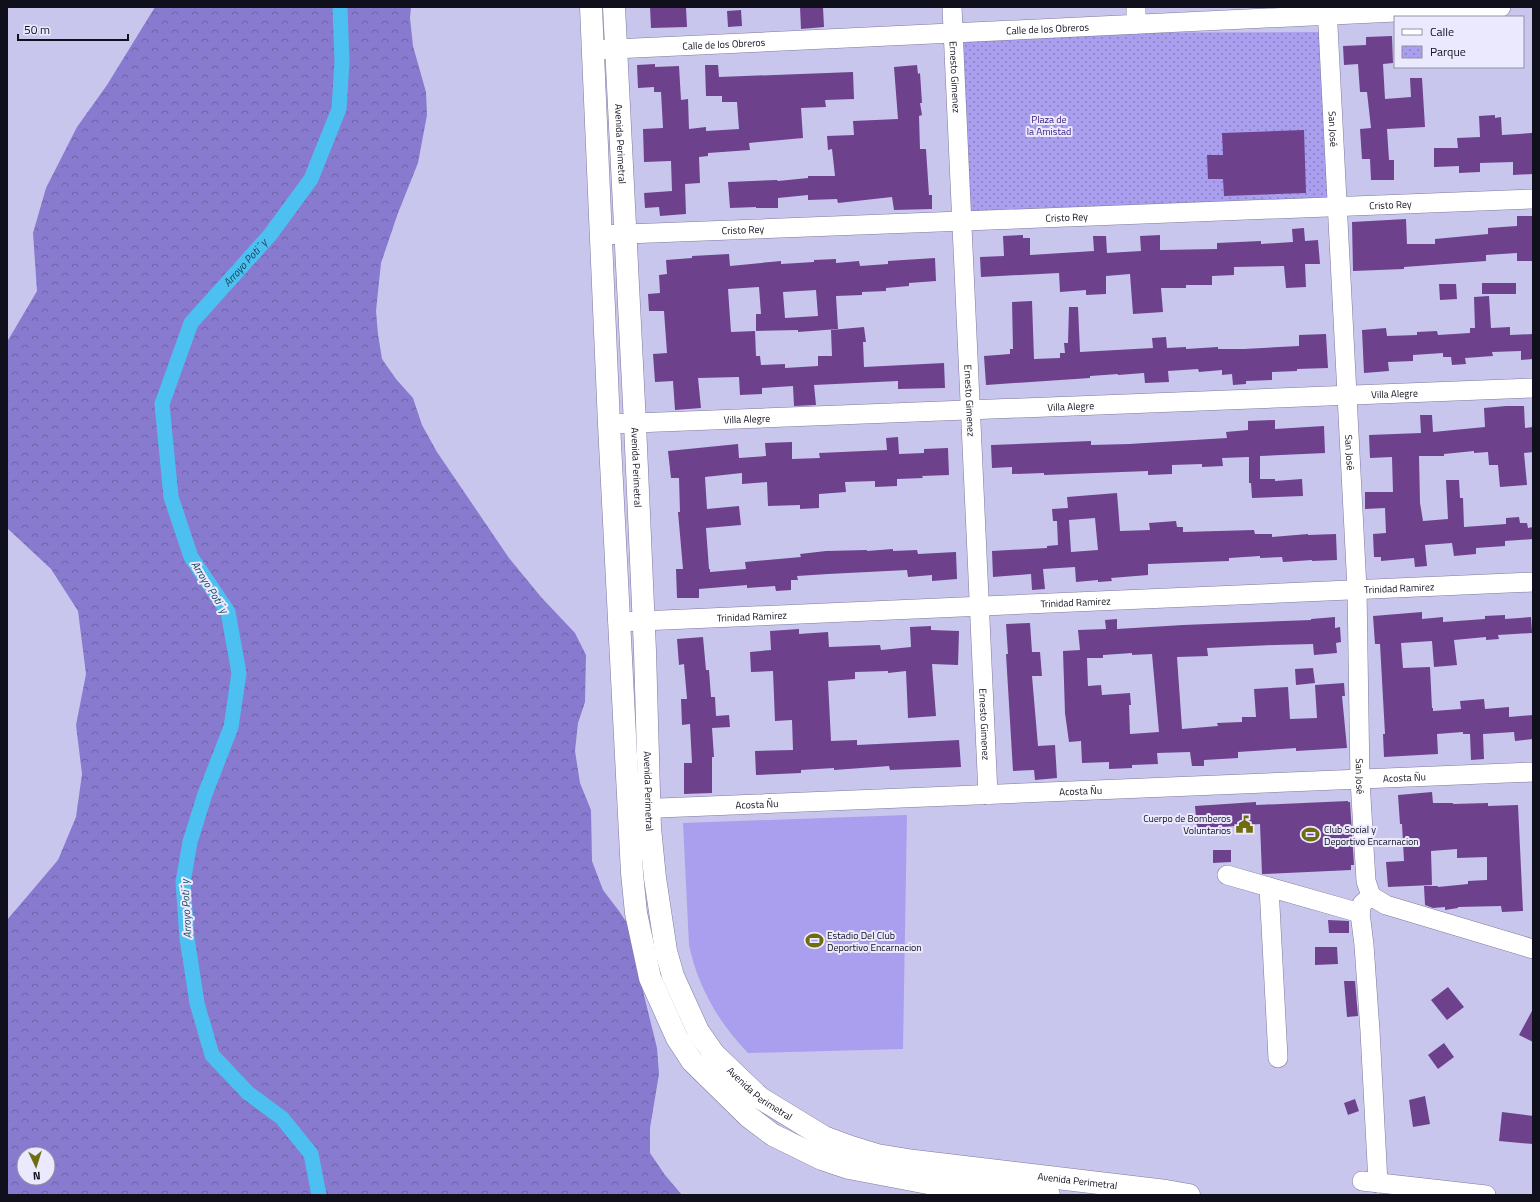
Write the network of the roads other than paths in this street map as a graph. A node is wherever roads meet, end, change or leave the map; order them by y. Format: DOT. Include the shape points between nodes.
graph roads {
  1 [pos="591,7"];
  2 [pos="614,7"];
  3 [pos="952,7"];
  4 [pos="1501,7"];
  5 [pos="1327,11"];
  6 [pos="1136,16"];
  7 [pos="954,33"];
  8 [pos="617,49"];
  9 [pos="593,50"];
  10 [pos="1533,199"];
  11 [pos="1337,207"];
  12 [pos="961,221"];
  13 [pos="626,234"];
  14 [pos="600,235"];
  15 [pos="1533,388"];
  16 [pos="1347,396"];
  17 [pos="970,410"];
  18 [pos="609,424"];
  19 [pos="635,424"];
  20 [pos="1533,582"];
  21 [pos="1357,589"];
  22 [pos="979,606"];
  23 [pos="642,620"];
  24 [pos="618,622"];
  25 [pos="1533,772"];
  26 [pos="1360,780"];
  27 [pos="988,795"];
  28 [pos="639,809"];
  29 [pos="1227,875"];
  30 [pos="1269,887"];
  31 [pos="1371,896"];
  32 [pos="1360,913"];
  33 [pos="1533,949"];
  34 [pos="1278,1058"];
  35 [pos="1049,1195"];
  36 [pos="1189,1195"];
  37 [pos="1486,1195"];
  1 -- 9 [label="main road, Avenida Perimetral"];
  2 -- 8 [label="main road, Avenida Perimetral"];
  3 -- 7 [label="street, Ernesto Gimenez"];
  4 -- 5 [label="street, Calle de los Obreros"];
  5 -- 6 [label="street, Calle de los Obreros"];
  5 -- 11 [label="street, San José"];
  6 -- 7 [label="street, Calle de los Obreros"];
  7 -- 8 [label="street, Calle de los Obreros"];
  7 -- 12 [label="street, Ernesto Gimenez"];
  8 -- 9 [label="street, Calle de los Obreros"];
  8 -- 13 [label="main road, Avenida Perimetral"];
  9 -- 14 [label="main road, Avenida Perimetral"];
  10 -- 11 [label="street, Cristo Rey"];
  11 -- 12 [label="street, Cristo Rey"];
  11 -- 16 [label="street, San José"];
  12 -- 13 [label="street, Cristo Rey"];
  12 -- 17 [label="street, Ernesto Gimenez"];
  13 -- 14 [label="street, Cristo Rey"];
  13 -- 19 [label="main road, Avenida Perimetral"];
  14 -- 18 [label="main road, Avenida Perimetral"];
  15 -- 16 [label="street, Villa Alegre"];
  16 -- 17 [label="street, Villa Alegre"];
  16 -- 21 [label="street, San José"];
  17 -- 19 [label="street, Villa Alegre"];
  17 -- 22 [label="street, Ernesto Gimenez"];
  18 -- 19 [label="street, Villa Alegre"];
  18 -- 24 [label="main road, Avenida Perimetral"];
  19 -- 23 [label="main road, Avenida Perimetral"];
  20 -- 21 [label="street, Trinidad Ramirez"];
  21 -- 22 [label="street, Trinidad Ramirez"];
  21 -- 26 [label="street, San José"];
  22 -- 23 [label="street, Trinidad Ramirez"];
  22 -- 27 [label="street, Ernesto Gimenez"];
  23 -- 24 [label="street, Trinidad Ramirez"];
  23 -- 28 [label="main road, Avenida Perimetral"];
  24 -- 28 [label="main road, Avenida Perimetral"];
  25 -- 26 [label="street, Acosta Ñu"];
  26 -- 27 [label="street, Acosta Ñu"];
  26 -- 31 [label="street, San José" via="1366,881"];
  27 -- 28 [label="street, Acosta Ñu"];
  28 -- 35 [label="main road, Avenida Perimetral" via="636,913 650,978 677,1038 692,1061 749,1117 793,1146 849,1168 928,1182"];
  28 -- 36 [label="main road, Avenida Perimetral" via="673,976 698,1031 714,1054 760,1098 824,1137 876,1155"];
  29 -- 30 [label="street"];
  30 -- 32 [label="street"];
  30 -- 34 [label="street"];
  31 -- 32 [label="street" via="1362,904"];
  31 -- 33 [label="street" via="1386,905"];
  32 -- 37 [label="street" via="1369,1024 1370,1182"];
}
